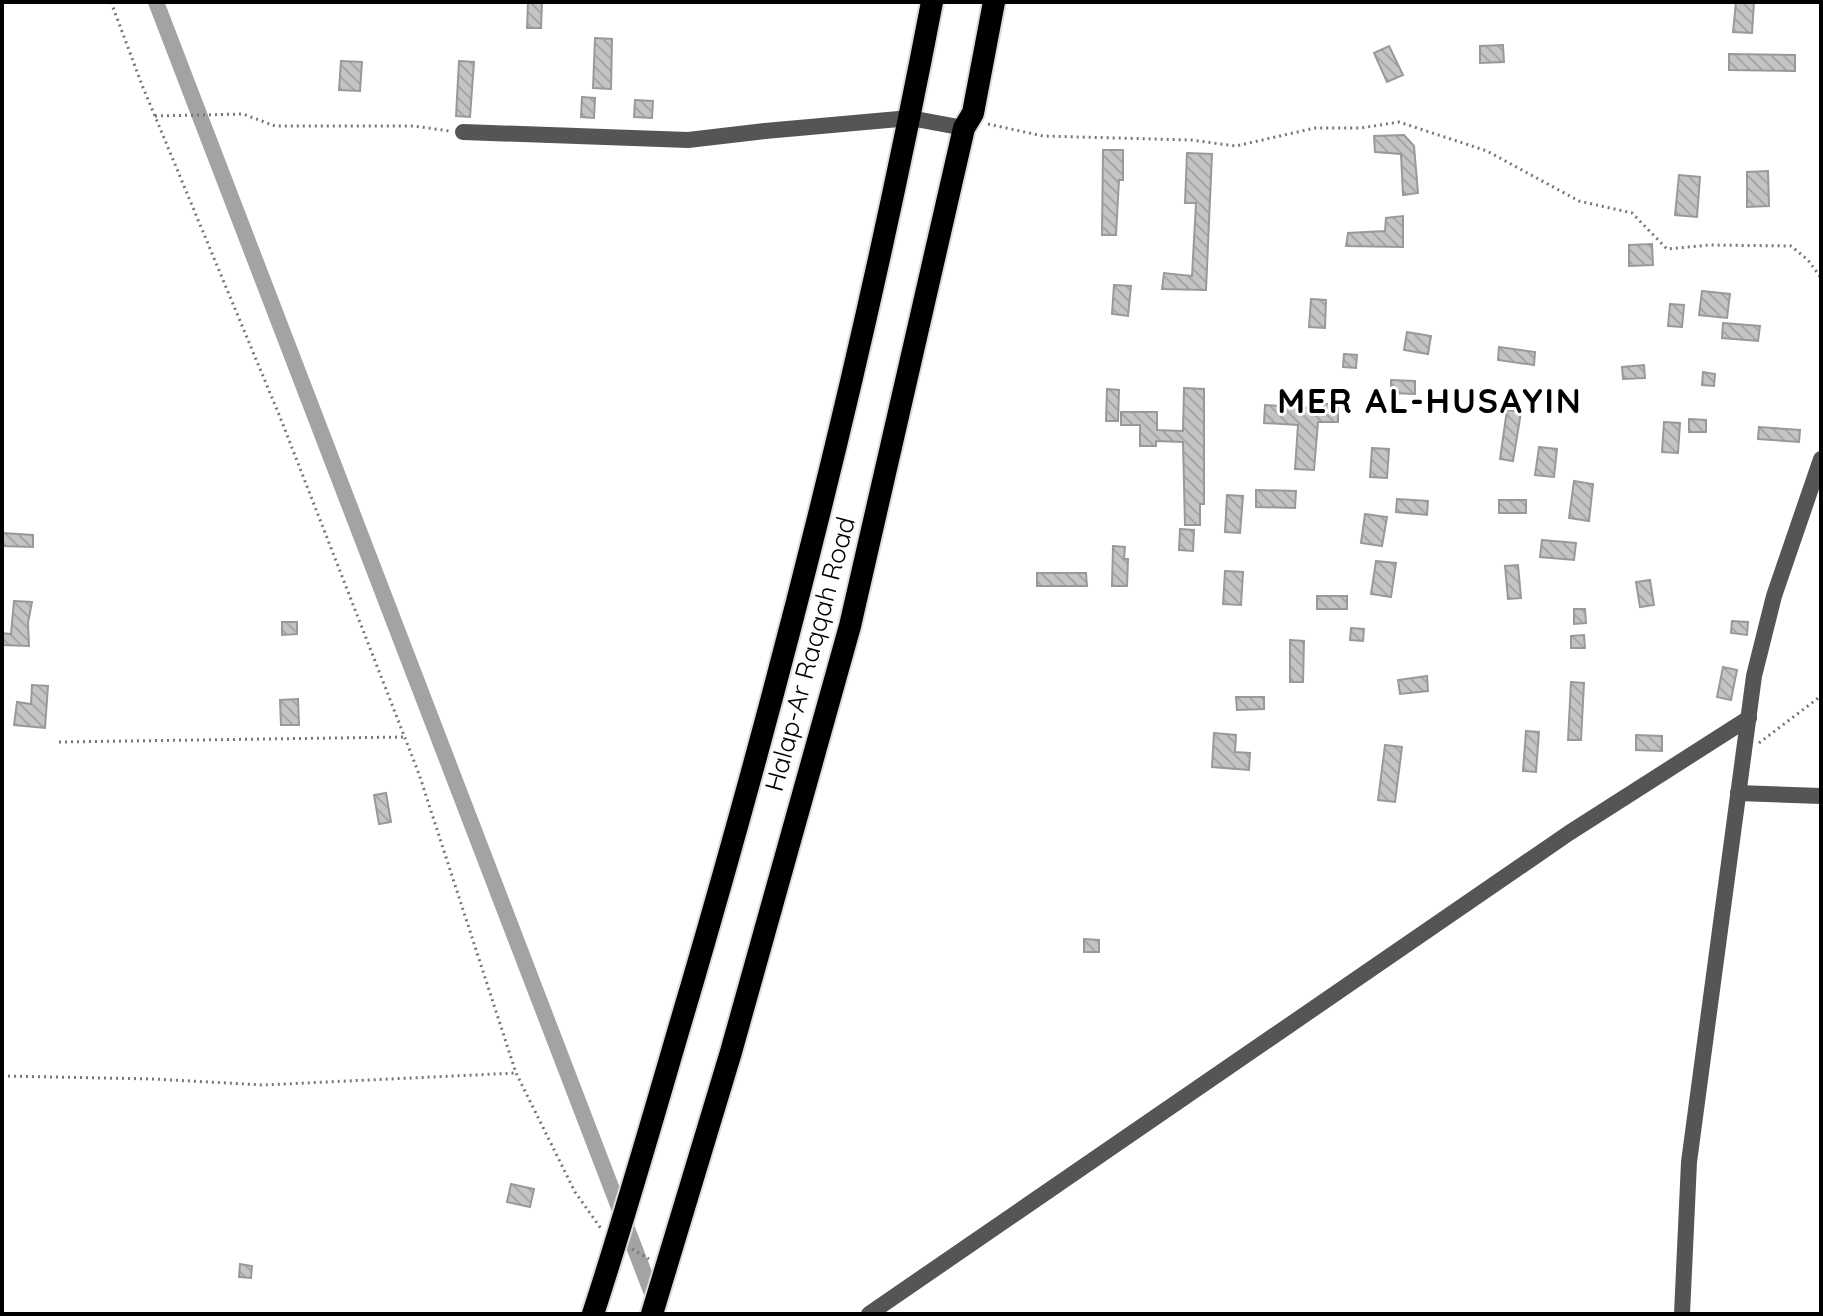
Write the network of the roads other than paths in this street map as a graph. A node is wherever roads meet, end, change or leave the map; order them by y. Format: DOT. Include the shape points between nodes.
graph roads {
  1 [pos="932,2"];
  2 [pos="994,2"];
  3 [pos="910,118"];
  4 [pos="967,124"];
  5 [pos="463,132"];
  6 [pos="1821,459"];
  7 [pos="1749,718"];
  8 [pos="1738,793"];
  9 [pos="1821,796"];
  10 [pos="593,1314"];
  11 [pos="652,1314"];
  12 [pos="869,1314"];
  13 [pos="1682,1314"];
  1 -- 3 [label="highway, Halap-Ar Raqqah Road"];
  2 -- 4 [label="highway, Halap-Ar Raqqah Road"];
  3 -- 4 [label="street"];
  3 -- 5 [label="street" via="688,140"];
  3 -- 10 [label="highway, Halap-Ar Raqqah Road" via="829,480 749,789"];
  4 -- 11 [label="highway, Halap-Ar Raqqah Road" via="850,626"];
  6 -- 7 [label="street" via="1774,596"];
  7 -- 8 [label="street"];
  7 -- 12 [label="street" via="1569,833"];
  8 -- 9 [label="street"];
  8 -- 13 [label="street" via="1689,1162"];
}
